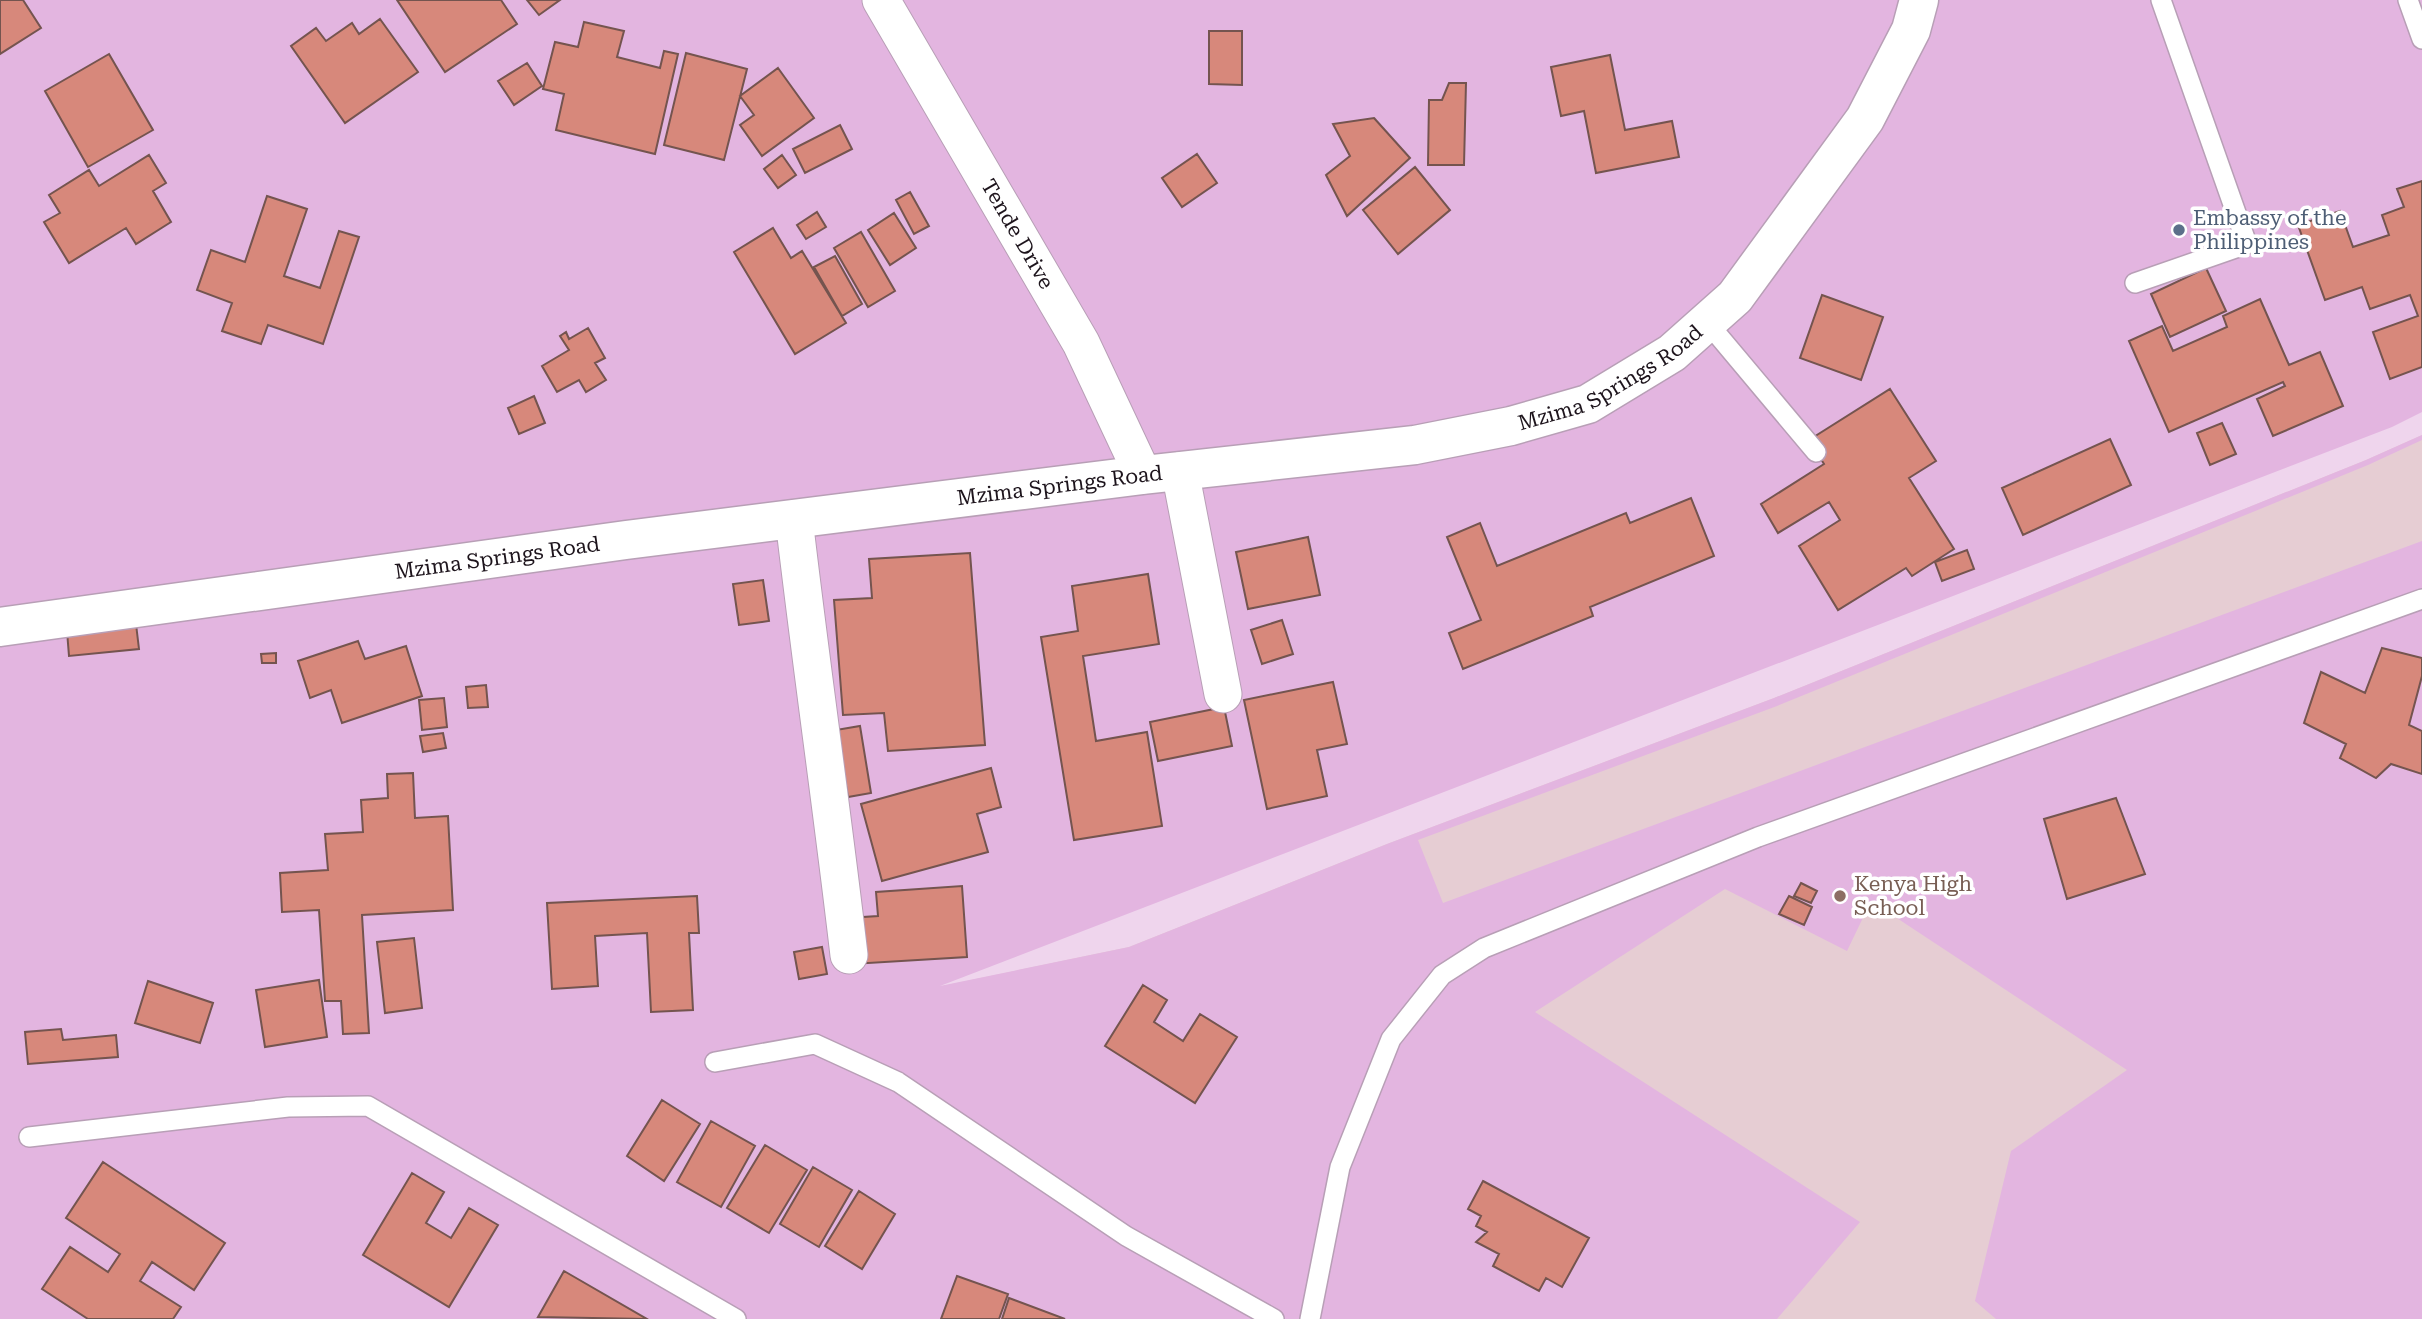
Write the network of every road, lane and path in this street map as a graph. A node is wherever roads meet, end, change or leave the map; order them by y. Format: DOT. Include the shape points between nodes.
graph roads {
  1 [pos="881,0"];
  2 [pos="1919,0"];
  3 [pos="2161,0"];
  4 [pos="2408,0"];
  5 [pos="2422,38"];
  6 [pos="2135,283"];
  7 [pos="1707,322"];
  8 [pos="1816,452"];
  9 [pos="1161,473"];
  10 [pos="794,519"];
  11 [pos="2422,599"];
  12 [pos="0,627"];
  13 [pos="1223,694"];
  14 [pos="849,955"];
  15 [pos="715,1062"];
  16 [pos="29,1137"];
  17 [pos="736,1319"];
  18 [pos="1274,1319"];
  19 [pos="1310,1319"];
  1 -- 9 [label="street, Tende Drive"];
  2 -- 7 [label="street, Mzima Springs Road" via="1911,30 1865,120 1735,297"];
  3 -- 6 [label="lane" via="2247,244"];
  4 -- 5 [label="lane"];
  7 -- 8 [label="lane"];
  7 -- 9 [label="street, Mzima Springs Road" via="1672,354 1588,404 1511,426 1415,445"];
  9 -- 10 [label="street, Mzima Springs Road"];
  9 -- 13 [label="street, Tende Drive"];
  10 -- 12 [label="street, Mzima Springs Road"];
  10 -- 14 [label="street"];
  11 -- 19 [label="lane" via="1758,837 1484,948 1452,968 1391,1039 1340,1167"];
  15 -- 18 [label="lane" via="815,1044 898,1082 1126,1236"];
  16 -- 17 [label="lane" via="288,1107 368,1106"];
}
